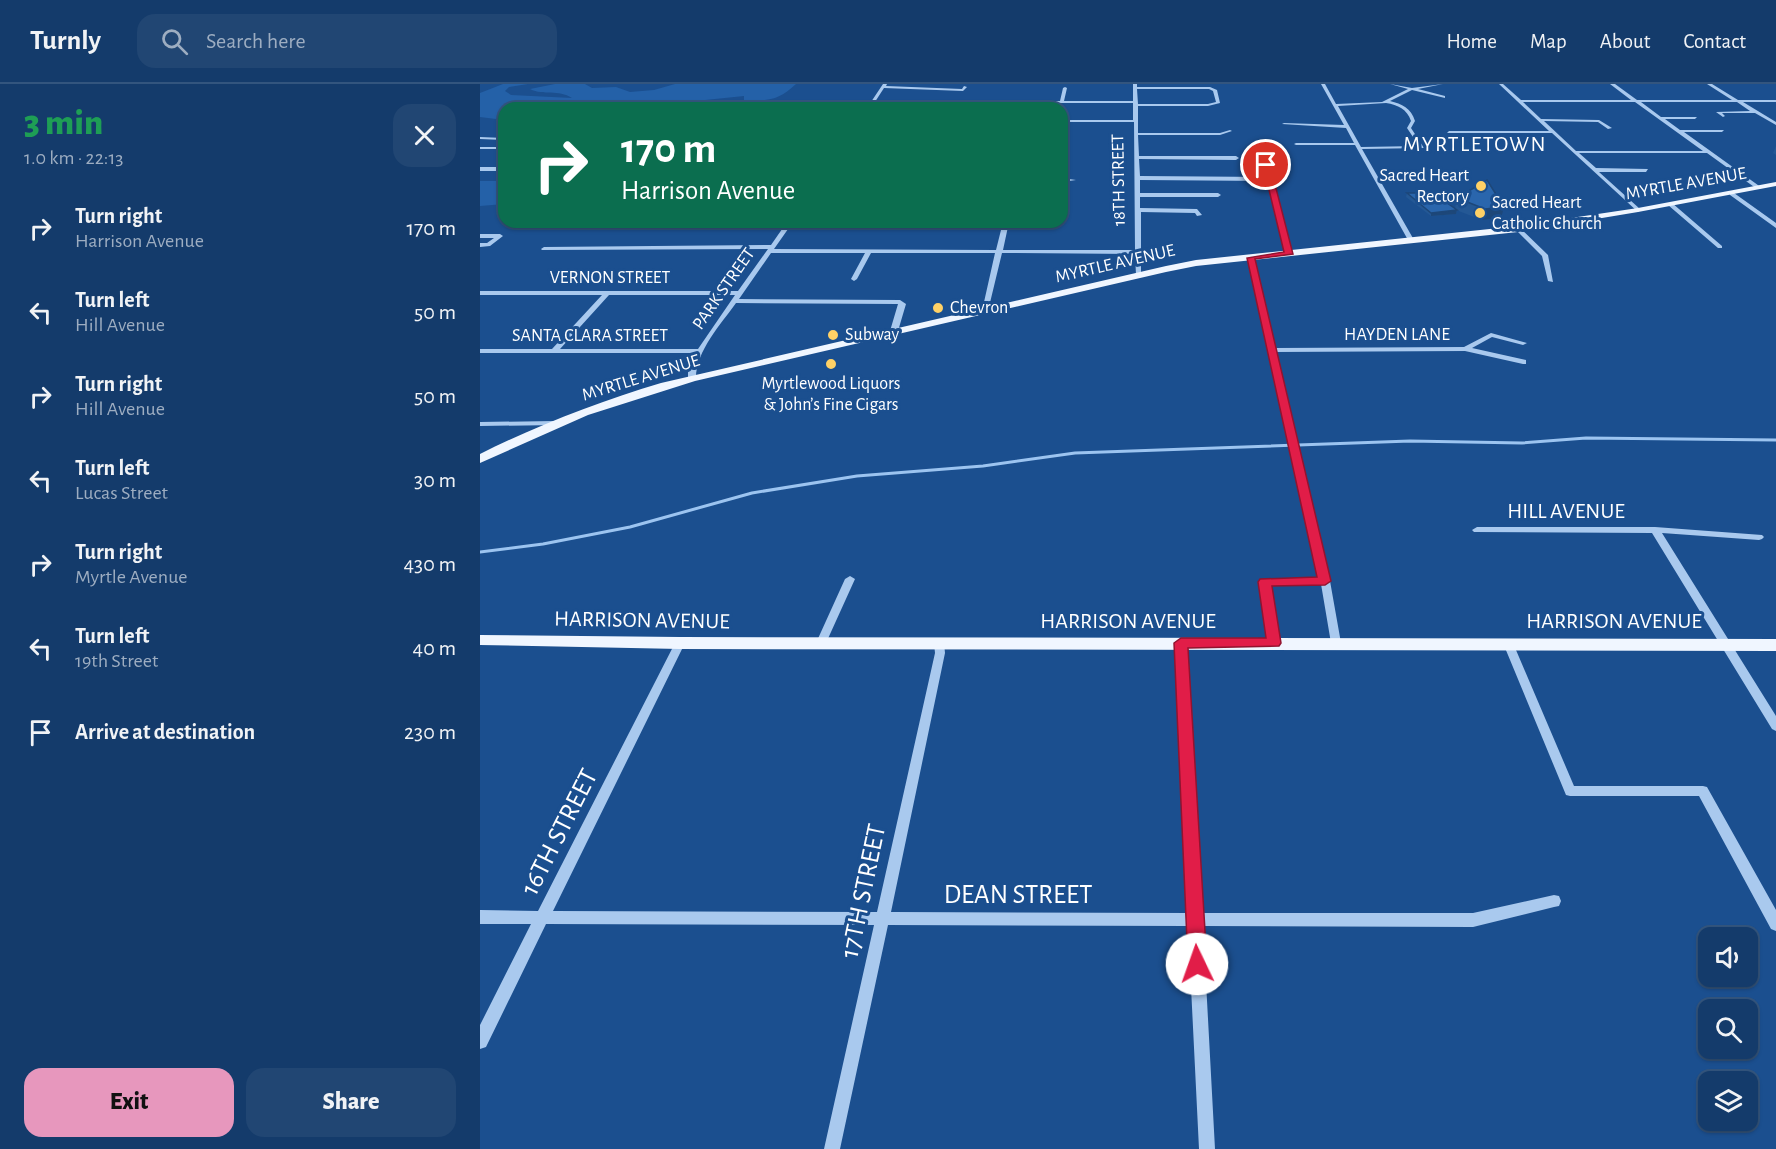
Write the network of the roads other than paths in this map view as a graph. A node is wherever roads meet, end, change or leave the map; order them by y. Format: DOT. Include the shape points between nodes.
graph roads {
  1 [pos="1323,84"];
  2 [pos="1392,84"];
  3 [pos="1441,84"];
  4 [pos="1501,84"];
  5 [pos="1612,84"];
  6 [pos="1709,84"];
  7 [pos="884,86"];
  8 [pos="1135,86"];
  9 [pos="965,87"];
  10 [pos="1065,88"];
  11 [pos="1412,89"];
  12 [pos="1443,97"];
  13 [pos="1635,100"];
  14 [pos="1737,100"];
  15 [pos="1519,101"];
  16 [pos="1776,101"];
  17 [pos="873,102"];
  18 [pos="1062,102"];
  19 [pos="1068,102"];
  20 [pos="1387,102"];
  21 [pos="1136,103"];
  22 [pos="1335,105"];
  23 [pos="1756,112"];
  24 [pos="1723,116"];
  25 [pos="1659,117"];
  26 [pos="1695,118"];
  27 [pos="1541,120"];
  28 [pos="1068,121"];
  29 [pos="1136,121"];
  30 [pos="1284,124"];
  31 [pos="1776,124"];
  32 [pos="1348,127"];
  33 [pos="1610,128"];
  34 [pos="1678,131"];
  35 [pos="1722,131"];
  36 [pos="1230,132"];
  37 [pos="1449,132"];
  38 [pos="1553,132"];
  39 [pos="1137,134"];
  40 [pos="480,138"];
  41 [pos="498,139"];
  42 [pos="1296,144"];
  43 [pos="1358,146"];
  44 [pos="480,148"];
  45 [pos="498,148"];
  46 [pos="1575,152"];
  47 [pos="1708,152"];
  48 [pos="1137,157"];
  49 [pos="1236,158"];
  50 [pos="1266,165"];
  51 [pos="498,169"];
  52 [pos="480,170"];
  53 [pos="1594,170"];
  54 [pos="1646,170"];
  55 [pos="1138,178"];
  56 [pos="1270,179"];
  57 [pos="1068,180"];
  58 [pos="1072,180"];
  59 [pos="1776,184"];
  60 [pos="1759,188"];
  61 [pos="1732,194"];
  62 [pos="1138,195"];
  63 [pos="1218,195"];
  64 [pos="1670,204"];
  65 [pos="1138,210"];
  66 [pos="1638,210"];
  67 [pos="1199,215"];
  68 [pos="1767,220"];
  69 [pos="1776,220"];
  70 [pos="1776,226"];
  71 [pos="786,228"];
  72 [pos="1005,228"];
  73 [pos="1518,229"];
  74 [pos="480,236"];
  75 [pos="1411,240"];
  76 [pos="480,245"];
  77 [pos="1720,247"];
  78 [pos="544,249"];
  79 [pos="770,249"];
  80 [pos="869,251"];
  81 [pos="999,251"];
  82 [pos="1139,252"];
  83 [pos="1289,254"];
  84 [pos="1251,258"];
  85 [pos="1139,275"];
  86 [pos="854,279"];
  87 [pos="1551,281"];
  88 [pos="480,293"];
  89 [pos="608,293"];
  90 [pos="740,293"];
  91 [pos="735,300"];
  92 [pos="985,310"];
  93 [pos="894,331"];
  94 [pos="1523,343"];
  95 [pos="1465,349"];
  96 [pos="1271,350"];
  97 [pos="480,351"];
  98 [pos="554,351"];
  99 [pos="700,351"];
  100 [pos="1522,362"];
  101 [pos="692,378"];
  102 [pos="555,423"];
  103 [pos="480,424"];
  104 [pos="480,459"];
  105 [pos="1477,530"];
  106 [pos="1655,530"];
  107 [pos="1759,537"];
  108 [pos="850,579"];
  109 [pos="1325,581"];
  110 [pos="482,642"];
  111 [pos="680,643"];
  112 [pos="821,643"];
  113 [pos="1181,643"];
  114 [pos="1274,643"];
  115 [pos="1336,643"];
  116 [pos="1508,643"];
  117 [pos="939,644"];
  118 [pos="1724,644"];
  119 [pos="1776,645"];
  120 [pos="1776,726"];
  121 [pos="1554,901"];
  122 [pos="480,917"];
  123 [pos="543,917"];
  124 [pos="881,918"];
  125 [pos="1195,918"];
  126 [pos="1776,924"];
  127 [pos="480,1041"];
  128 [pos="832,1149"];
  129 [pos="1207,1149"];
  1 -- 22 [label="street"];
  2 -- 11 [label="street"];
  3 -- 11 [label="street"];
  4 -- 15 [label="street"];
  5 -- 13 [label="street"];
  6 -- 14 [label="street"];
  7 -- 9 [label="street" via="953,90"];
  7 -- 17 [label="street"];
  8 -- 21 [label="street, 18TH STREET"];
  8 -- 21 [label="street" via="1210,88 1215,90 1218,103"];
  10 -- 18 [label="street"];
  11 -- 12 [label="street"];
  11 -- 20 [label="street"];
  13 -- 14 [label="street"];
  13 -- 15 [label="street"];
  13 -- 25 [label="street"];
  14 -- 16 [label="street"];
  14 -- 23 [label="street"];
  15 -- 27 [label="street"];
  19 -- 21 [label="street"];
  20 -- 22 [label="street"];
  20 -- 43 [label="street" via="1410,113 1413,121 1409,128 1421,148"];
  21 -- 29 [label="street, 18TH STREET"];
  22 -- 32 [label="street"];
  23 -- 24 [label="street" via="1718,112"];
  23 -- 31 [label="street"];
  25 -- 26 [label="street"];
  25 -- 34 [label="street"];
  27 -- 33 [label="street" via="1599,121"];
  27 -- 38 [label="street"];
  28 -- 29 [label="street"];
  29 -- 39 [label="street, 18TH STREET"];
  30 -- 32 [label="street"];
  32 -- 43 [label="street"];
  34 -- 35 [label="street"];
  34 -- 47 [label="street"];
  36 -- 39 [label="street"];
  37 -- 38 [label="street"];
  38 -- 46 [label="street"];
  39 -- 48 [label="street, 18TH STREET"];
  40 -- 41 [label="street"];
  42 -- 43 [label="street"];
  43 -- 75 [label="street"];
  44 -- 45 [label="street"];
  46 -- 47 [label="street"];
  46 -- 53 [label="street"];
  47 -- 60 [label="street"];
  48 -- 49 [label="street"];
  48 -- 55 [label="street, 18TH STREET"];
  50 -- 56 [label="street"];
  51 -- 52 [label="street"];
  53 -- 54 [label="street"];
  53 -- 66 [label="street"];
  55 -- 56 [label="street"];
  55 -- 62 [label="street, 18TH STREET"];
  56 -- 83 [label="street"];
  57 -- 58 [label="street"];
  59 -- 60 [label="main road, MYRTLE AVENUE"];
  60 -- 61 [label="main road, MYRTLE AVENUE"];
  61 -- 64 [label="main road, MYRTLE AVENUE"];
  61 -- 68 [label="street"];
  62 -- 63 [label="street"];
  62 -- 65 [label="street, 18TH STREET"];
  64 -- 66 [label="main road, MYRTLE AVENUE"];
  64 -- 77 [label="street"];
  65 -- 67 [label="street" via="1197,210"];
  65 -- 82 [label="street, 18TH STREET"];
  66 -- 73 [label="main road, MYRTLE AVENUE"];
  68 -- 69 [label="street"];
  68 -- 70 [label="street"];
  71 -- 79 [label="street, PARK STREET"];
  72 -- 81 [label="street"];
  73 -- 75 [label="main road, MYRTLE AVENUE"];
  73 -- 87 [label="street" via="1545,255"];
  74 -- 76 [label="street" via="500,236 488,245"];
  75 -- 83 [label="main road, MYRTLE AVENUE"];
  78 -- 79 [label="street"];
  79 -- 80 [label="street"];
  79 -- 90 [label="street, PARK STREET"];
  80 -- 81 [label="street"];
  80 -- 86 [label="street"];
  81 -- 82 [label="street"];
  81 -- 92 [label="street"];
  82 -- 85 [label="street, 18TH STREET"];
  83 -- 84 [label="main road, MYRTLE AVENUE"];
  84 -- 85 [label="main road, MYRTLE AVENUE" via="1196,263"];
  84 -- 96 [label="street"];
  85 -- 92 [label="main road, MYRTLE AVENUE"];
  88 -- 89 [label="street, VERNON STREET"];
  89 -- 90 [label="street, VERNON STREET"];
  89 -- 98 [label="street"];
  90 -- 91 [label="street, PARK STREET"];
  91 -- 93 [label="street" via="900,302 903,304"];
  91 -- 99 [label="street, PARK STREET"];
  92 -- 93 [label="main road, MYRTLE AVENUE"];
  93 -- 101 [label="main road, MYRTLE AVENUE"];
  94 -- 95 [label="street" via="1491,335"];
  95 -- 96 [label="street, HAYDEN LANE"];
  95 -- 100 [label="street, HAYDEN LANE"];
  96 -- 109 [label="street"];
  97 -- 98 [label="street, SANTA CLARA STREET"];
  98 -- 99 [label="street, SANTA CLARA STREET"];
  99 -- 101 [label="street, PARK STREET"];
  101 -- 102 [label="main road, MYRTLE AVENUE" via="633,394"];
  102 -- 103 [label="street"];
  102 -- 104 [label="main road, MYRTLE AVENUE"];
  105 -- 106 [label="street, HILL AVENUE"];
  106 -- 107 [label="street, HILL AVENUE"];
  106 -- 118 [label="street"];
  108 -- 112 [label="street"];
  109 -- 114 [label="street" via="1265,582"];
  109 -- 115 [label="street"];
  110 -- 111 [label="main road, HARRISON AVENUE"];
  111 -- 112 [label="main road, HARRISON AVENUE"];
  111 -- 123 [label="street, 16TH STREET"];
  112 -- 117 [label="main road, HARRISON AVENUE"];
  113 -- 114 [label="main road, HARRISON AVENUE"];
  113 -- 117 [label="main road, HARRISON AVENUE"];
  113 -- 125 [label="street"];
  114 -- 115 [label="main road, HARRISON AVENUE"];
  115 -- 116 [label="main road, HARRISON AVENUE"];
  116 -- 118 [label="main road, HARRISON AVENUE"];
  116 -- 126 [label="street" via="1570,791 1703,791"];
  117 -- 124 [label="street, 17TH STREET"];
  118 -- 119 [label="main road, HARRISON AVENUE"];
  118 -- 120 [label="street"];
  121 -- 125 [label="street, DEAN STREET" via="1473,920"];
  122 -- 123 [label="street, DEAN STREET"];
  123 -- 124 [label="street, DEAN STREET"];
  123 -- 127 [label="street, 16TH STREET"];
  124 -- 125 [label="street, DEAN STREET"];
  124 -- 128 [label="street, 17TH STREET"];
  125 -- 129 [label="street"];
}
